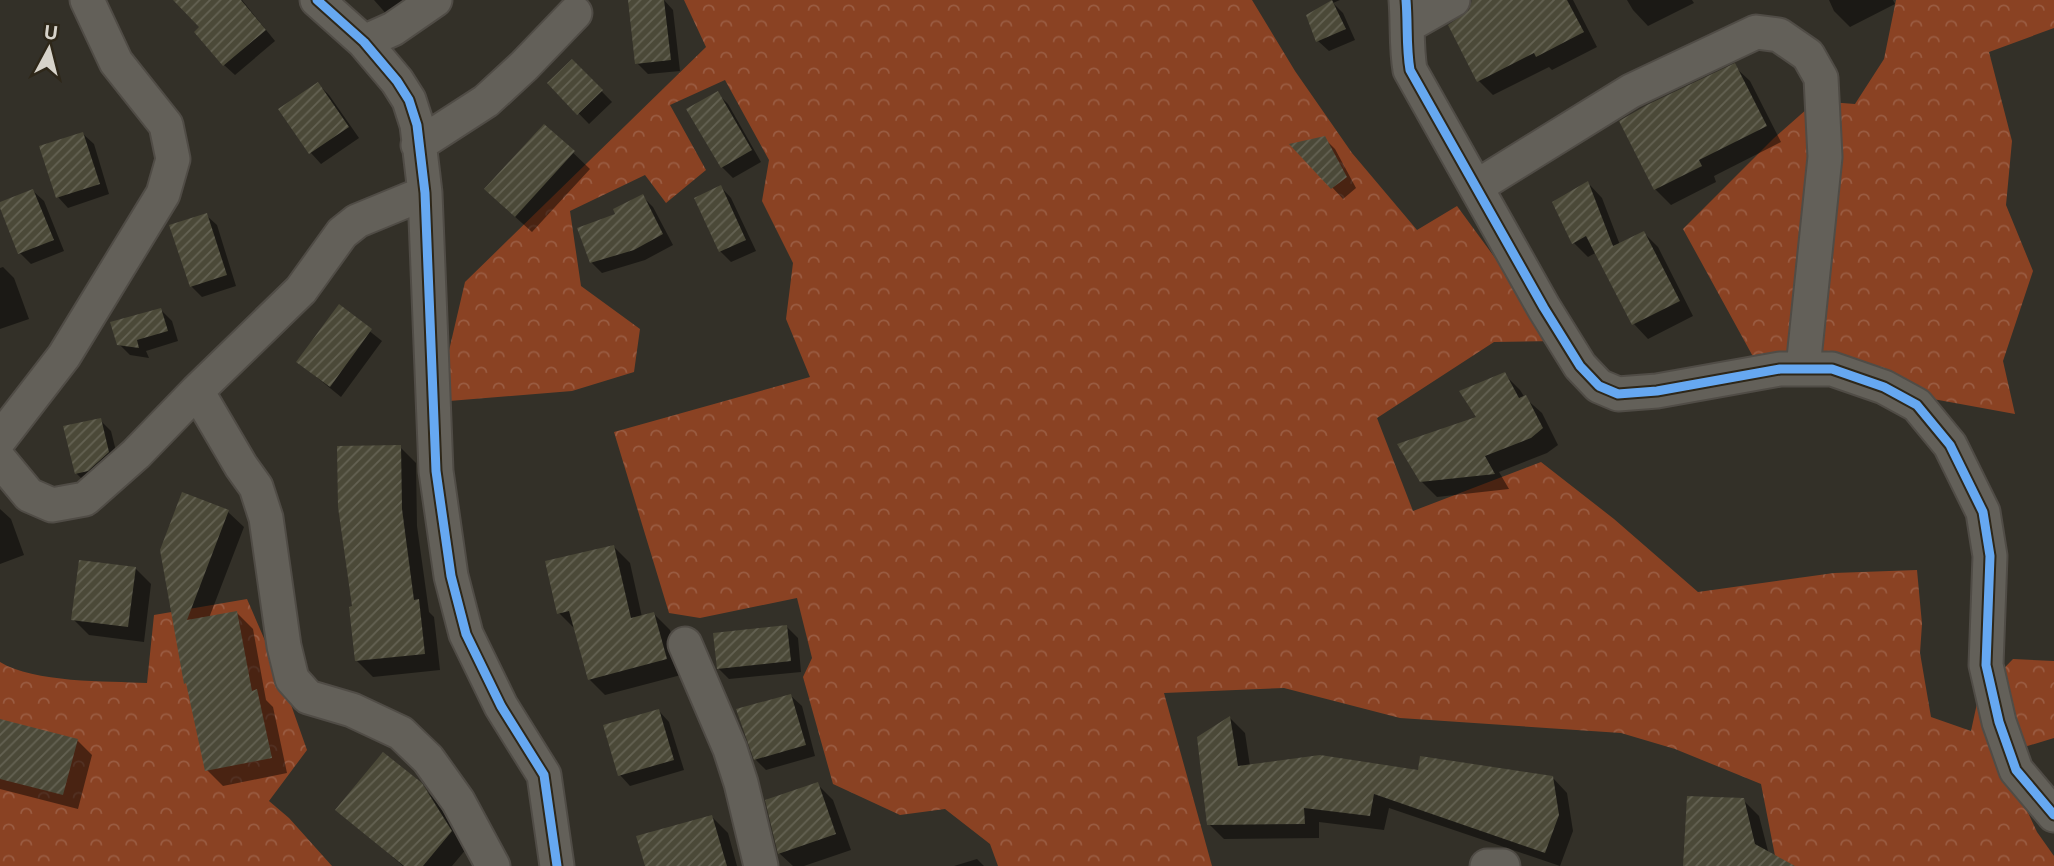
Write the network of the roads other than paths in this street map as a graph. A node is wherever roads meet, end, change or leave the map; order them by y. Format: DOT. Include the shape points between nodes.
graph roads {
  1 [pos="87,0"];
  2 [pos="317,0"];
  3 [pos="435,0"];
  4 [pos="1453,0"];
  5 [pos="575,13"];
  6 [pos="1408,13"];
  7 [pos="364,42"];
  8 [pos="418,145"];
  9 [pos="1476,187"];
  10 [pos="425,194"];
  11 [pos="1803,368"];
  12 [pos="197,391"];
  13 [pos="0,439"];
  14 [pos="0,460"];
  15 [pos="685,644"];
  16 [pos="2054,815"];
  17 [pos="492,866"];
  18 [pos="557,866"];
  19 [pos="761,866"];
  20 [pos="1487,866"];
  21 [pos="1503,866"];
  1 -- 13 [label="street" via="116,62 166,125 173,159 163,194 64,356"];
  2 -- 7 [label="street"];
  3 -- 7 [label="street" via="393,29"];
  4 -- 6 [label="street"];
  5 -- 8 [label="street" via="486,100"];
  6 -- 9 [label="street" via="1410,70"];
  7 -- 8 [label="street" via="409,100"];
  8 -- 10 [label="street"];
  9 -- 11 [label="street" via="1580,366 1599,386 1618,394 1657,391"];
  9 -- 11 [label="street" via="1630,91 1756,32 1779,35 1808,55 1821,78 1825,157"];
  10 -- 12 [label="street" via="357,221 342,233 301,290"];
  10 -- 18 [label="street" via="436,471 451,576 466,634 501,706 544,775"];
  11 -- 16 [label="street" via="1832,369 1884,387 1917,405 1950,445 1983,512 1990,556 1986,665 1999,722 2016,770"];
  12 -- 14 [label="street" via="85,499 52,505 29,495"];
  12 -- 17 [label="street" via="256,487 292,679 308,697 352,710 401,733 428,759 458,801"];
  15 -- 19 [label="street" via="730,749"];
  20 -- 21 [label="street"];
}
